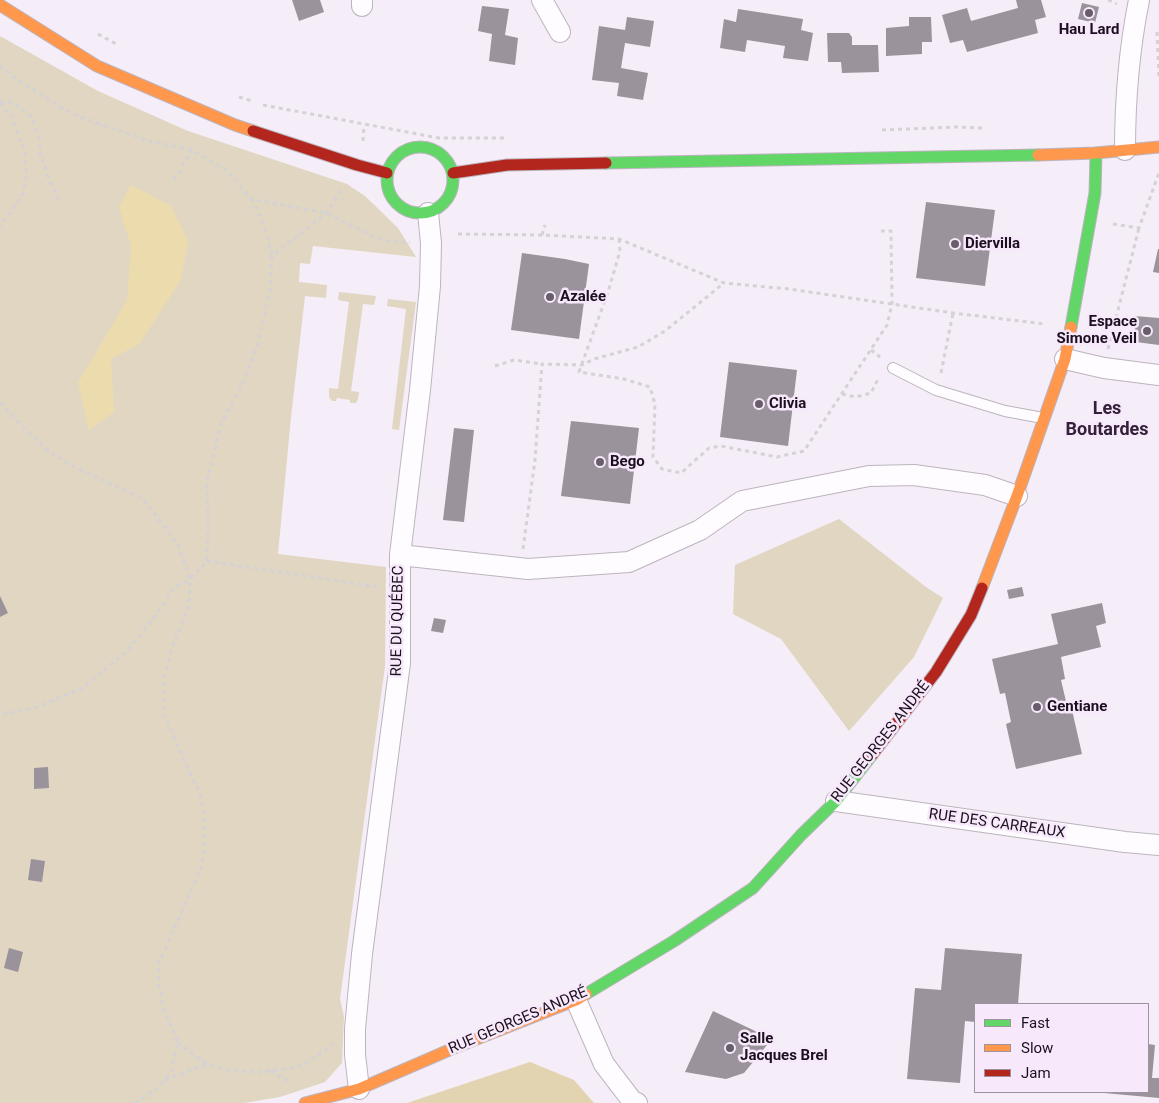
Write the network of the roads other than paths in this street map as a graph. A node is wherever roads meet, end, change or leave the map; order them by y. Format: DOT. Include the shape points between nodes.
graph roads {
  1 [pos="542,0"];
  2 [pos="1139,0"];
  3 [pos="0,5"];
  4 [pos="560,32"];
  5 [pos="1159,147"];
  6 [pos="1125,150"];
  7 [pos="1096,153"];
  8 [pos="387,173"];
  9 [pos="453,173"];
  10 [pos="428,213"];
  11 [pos="1065,359"];
  12 [pos="890,365"];
  13 [pos="1159,375"];
  14 [pos="1044,418"];
  15 [pos="1017,496"];
  16 [pos="400,555"];
  17 [pos="836,801"];
  18 [pos="1159,845"];
  19 [pos="576,1000"];
  20 [pos="358,1089"];
  21 [pos="305,1103"];
  22 [pos="637,1103"];
  1 -- 4 [label="street"];
  2 -- 6 [label="street" via="1127,81"];
  3 -- 8 [label="street" via="97,66 235,125"];
  5 -- 6 [label="street"];
  6 -- 7 [label="street"];
  7 -- 9 [label="street" via="507,165"];
  7 -- 11 [label="street, RUE GEORGES ANDRÉ" via="1095,193"];
  8 -- 9 [label="street" via="397,156 415,147 425,147 443,156"];
  8 -- 10 [label="street" via="386,184 396,204 406,211"];
  9 -- 10 [label="street" via="453,186 448,198"];
  10 -- 16 [label="street, RUE DU QUÉBEC" via="430,286"];
  11 -- 13 [label="street"];
  11 -- 14 [label="street, RUE GEORGES ANDRÉ"];
  12 -- 14 [label="lane" via="936,390 1005,411"];
  14 -- 15 [label="street, RUE GEORGES ANDRÉ"];
  15 -- 16 [label="street" via="985,485 914,475 869,476 742,501 700,530 629,562 521,569"];
  15 -- 17 [label="street, RUE GEORGES ANDRÉ" via="971,615 936,672"];
  16 -- 20 [label="street, RUE DU QUÉBEC" via="400,663 362,954 355,1029"];
  17 -- 18 [label="street, RUE DES CARREAUX"];
  17 -- 19 [label="street, RUE GEORGES ANDRÉ" via="753,888 674,941"];
  19 -- 20 [label="street, RUE GEORGES ANDRÉ"];
  19 -- 22 [label="street" via="604,1064"];
  20 -- 21 [label="street, RUE GEORGES ANDRÉ"];
}
